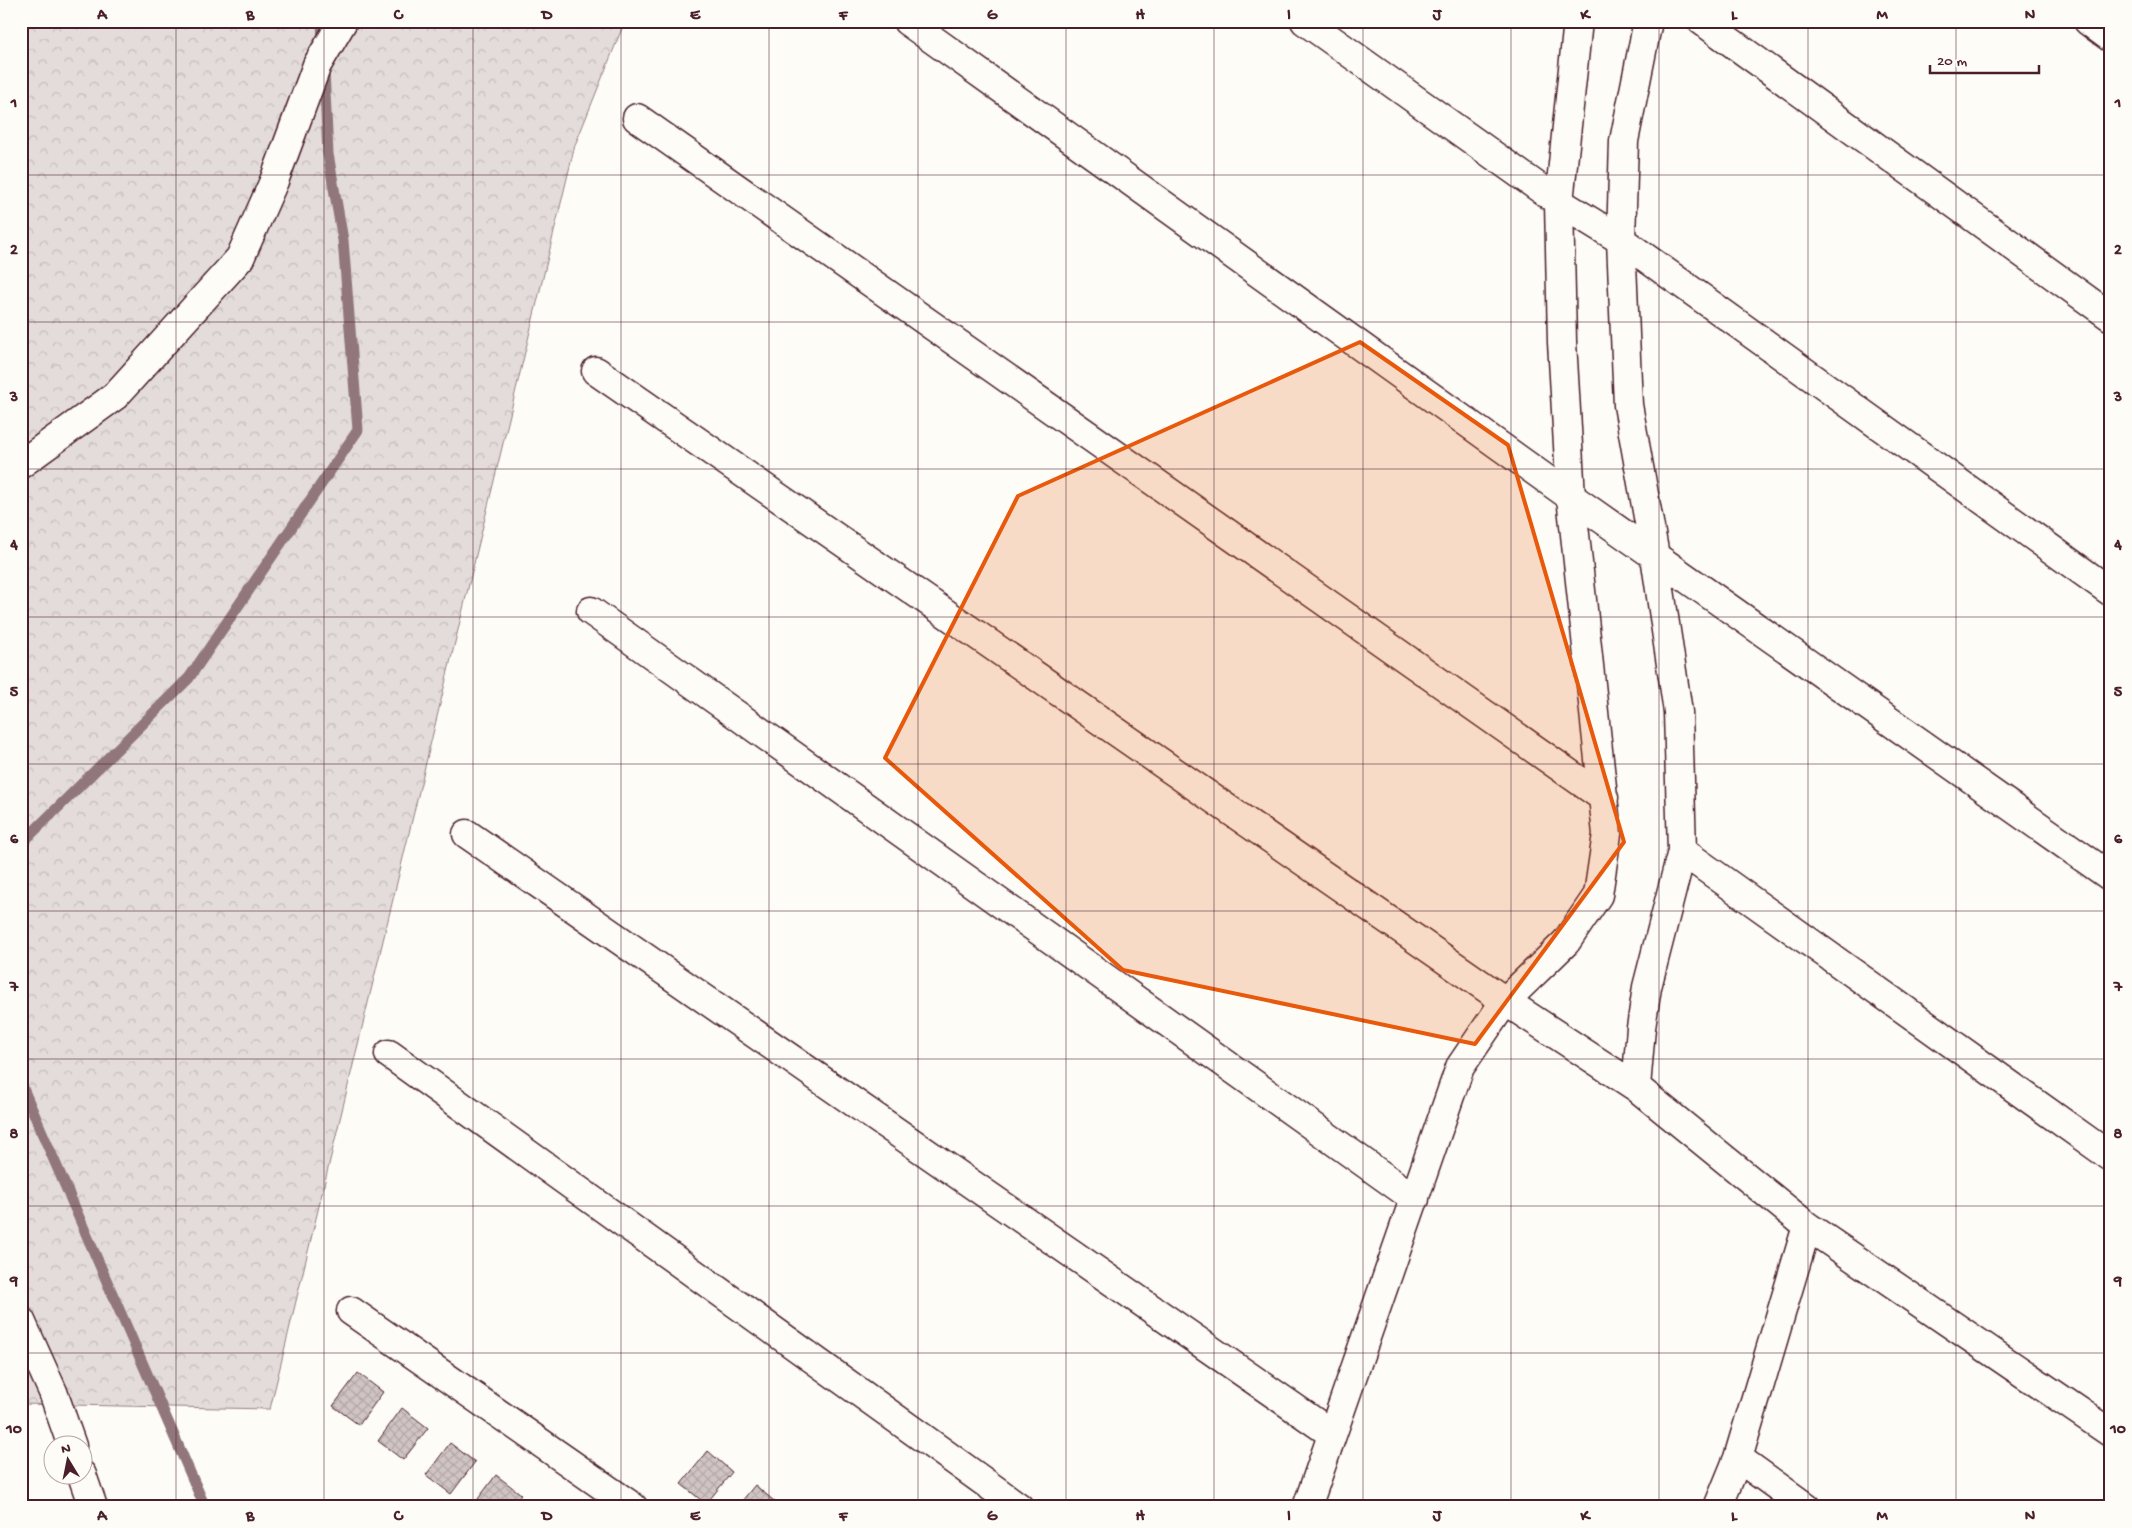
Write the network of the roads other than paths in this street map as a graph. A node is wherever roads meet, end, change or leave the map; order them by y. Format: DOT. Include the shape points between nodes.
graph roads {
  1 [pos="343,21"];
  2 [pos="907,21"];
  3 [pos="1305,21"];
  4 [pos="1578,21"];
  5 [pos="1648,21"];
  6 [pos="1702,21"];
  7 [pos="2088,21"];
  8 [pos="2111,38"];
  9 [pos="637,118"];
  10 [pos="1559,202"];
  11 [pos="1621,240"];
  12 [pos="2111,317"];
  13 [pos="596,371"];
  14 [pos="21,464"];
  15 [pos="1571,497"];
  16 [pos="1655,556"];
  17 [pos="2111,592"];
  18 [pos="591,611"];
  19 [pos="1604,798"];
  20 [pos="467,834"];
  21 [pos="1682,851"];
  22 [pos="2111,877"];
  23 [pos="1505,1001"];
  24 [pos="389,1054"];
  25 [pos="1636,1087"];
  26 [pos="2111,1157"];
  27 [pos="1414,1199"];
  28 [pos="1807,1226"];
  29 [pos="351,1310"];
  30 [pos="21,1321"];
  31 [pos="2111,1433"];
  32 [pos="1332,1434"];
  33 [pos="69,1436"];
  34 [pos="1738,1458"];
  35 [pos="86,1486"];
  36 [pos="94,1507"];
  37 [pos="633,1507"];
  38 [pos="1019,1507"];
  39 [pos="1307,1507"];
  40 [pos="1718,1507"];
  41 [pos="1806,1507"];
  1 -- 14 [label="street" via="317,65 274,181 240,258 114,396"];
  2 -- 15 [label="street"];
  3 -- 10 [label="street"];
  4 -- 10 [label="street"];
  5 -- 11 [label="street" via="1624,141"];
  6 -- 12 [label="street"];
  7 -- 8 [label="street"];
  9 -- 19 [label="street"];
  10 -- 11 [label="street"];
  10 -- 15 [label="street" via="1562,342"];
  11 -- 16 [label="street" via="1628,406"];
  11 -- 17 [label="street"];
  13 -- 23 [label="street"];
  15 -- 16 [label="street"];
  15 -- 19 [label="street"];
  16 -- 21 [label="street" via="1678,712"];
  16 -- 22 [label="street"];
  18 -- 27 [label="street"];
  19 -- 23 [label="street" via="1607,834 1598,895 1566,942"];
  20 -- 32 [label="street"];
  21 -- 25 [label="street" via="1647,987"];
  21 -- 26 [label="street"];
  23 -- 25 [label="street"];
  23 -- 27 [label="street" via="1460,1067"];
  24 -- 38 [label="street"];
  25 -- 28 [label="street"];
  27 -- 32 [label="street"];
  28 -- 31 [label="street"];
  28 -- 34 [label="street"];
  29 -- 37 [label="street"];
  30 -- 33 [label="street" via="54,1392"];
  32 -- 39 [label="street"];
  34 -- 40 [label="street"];
  34 -- 41 [label="street"];
  35 -- 36 [label="street"];
}
